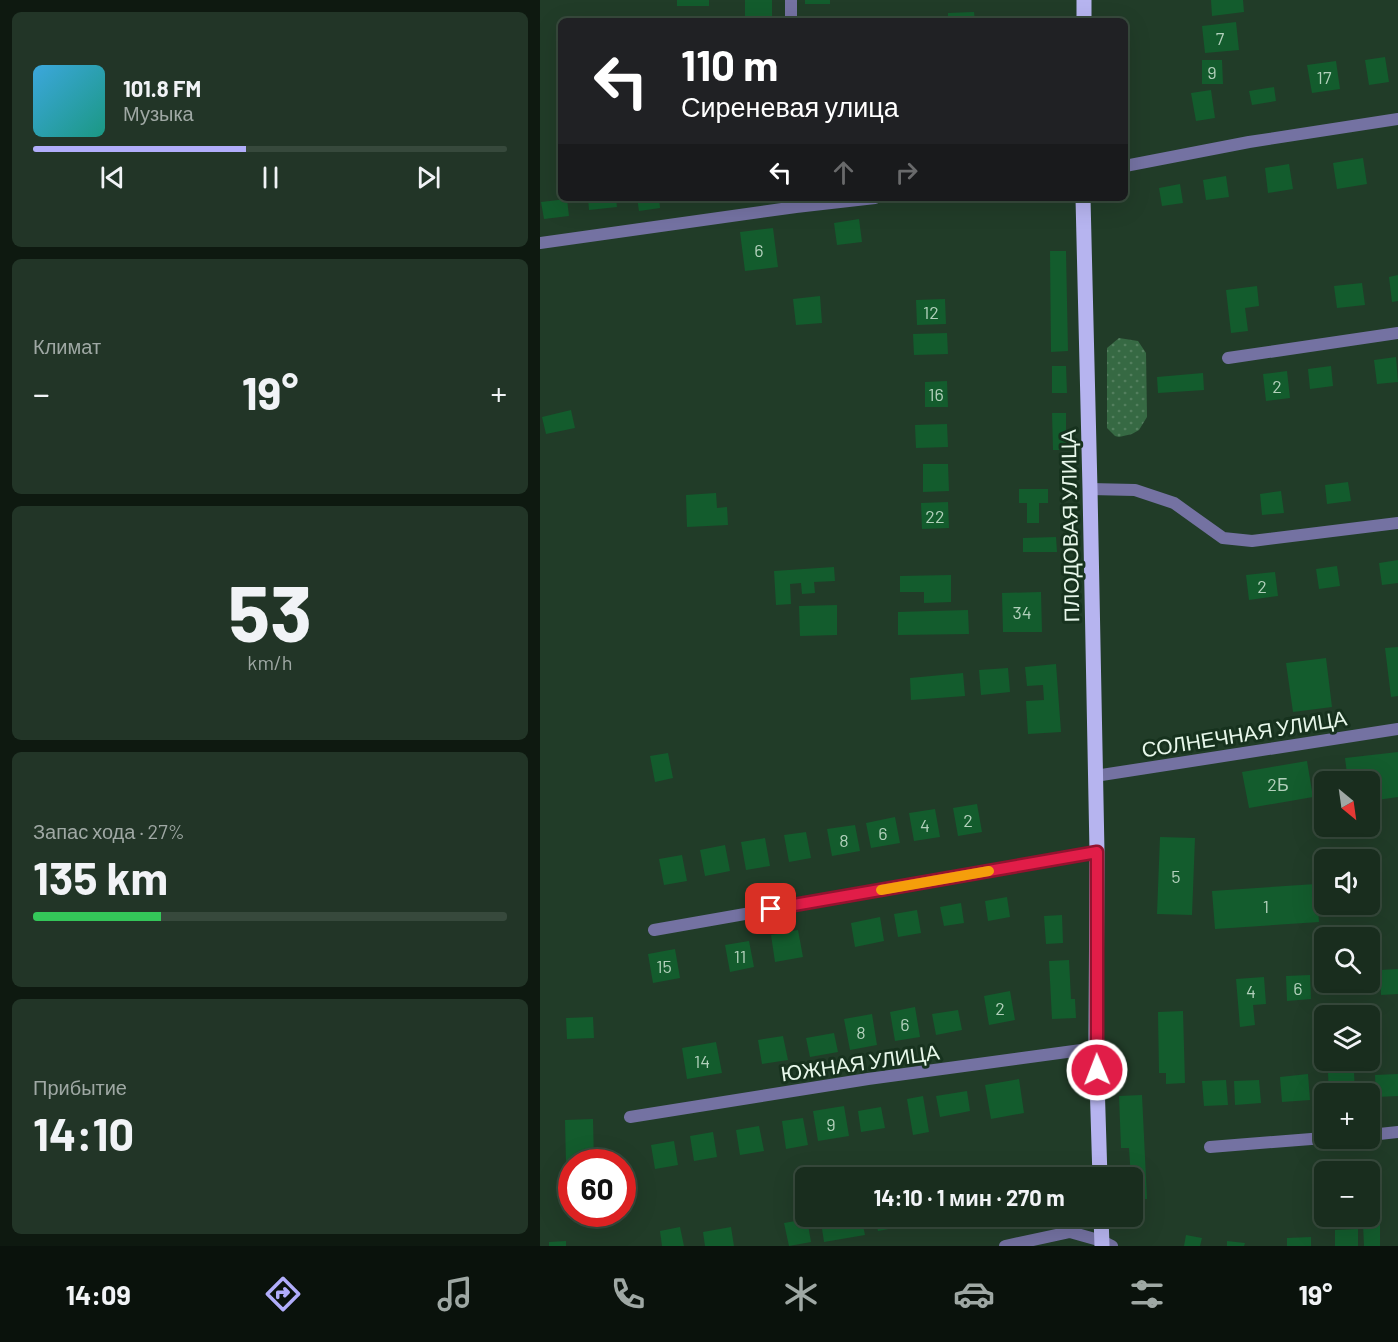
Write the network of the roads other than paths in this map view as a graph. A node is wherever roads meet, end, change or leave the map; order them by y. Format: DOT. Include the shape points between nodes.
graph roads {
  1 [pos="791,0"];
  2 [pos="1084,0"];
  3 [pos="791,18"];
  4 [pos="1084,18"];
  5 [pos="1398,119"];
  6 [pos="1128,165"];
  7 [pos="828,201"];
  8 [pos="1083,201"];
  9 [pos="796,203"];
  10 [pos="540,243"];
  11 [pos="1398,333"];
  12 [pos="1228,358"];
  13 [pos="1090,489"];
  14 [pos="1398,523"];
  15 [pos="1398,729"];
  16 [pos="1095,776"];
  17 [pos="1097,852"];
  18 [pos="654,930"];
  19 [pos="1096,1048"];
  20 [pos="630,1117"];
  21 [pos="1398,1132"];
  22 [pos="1380,1134"];
  23 [pos="1314,1139"];
  24 [pos="1210,1147"];
  25 [pos="1100,1167"];
  26 [pos="1103,1227"];
  27 [pos="1105,1244"];
  28 [pos="1005,1246"];
  1 -- 3 [label="street"];
  2 -- 4 [label="main road"];
  5 -- 6 [label="street"];
  7 -- 9 [label="street"];
  8 -- 13 [label="main road, ПЛОДОВАЯ УЛИЦА"];
  9 -- 10 [label="street"];
  11 -- 12 [label="street"];
  13 -- 14 [label="street" via="1135,490 1174,503 1223,538 1252,541"];
  13 -- 16 [label="main road, ПЛОДОВАЯ УЛИЦА"];
  15 -- 16 [label="street, СОЛНЕЧНАЯ УЛИЦА"];
  16 -- 17 [label="main road, ПЛОДОВАЯ УЛИЦА"];
  17 -- 18 [label="street"];
  17 -- 19 [label="main road, ПЛОДОВАЯ УЛИЦА"];
  19 -- 20 [label="street, ЮЖНАЯ УЛИЦА"];
  19 -- 25 [label="main road, ПЛОДОВАЯ УЛИЦА"];
  21 -- 22 [label="street"];
  23 -- 24 [label="street"];
  26 -- 27 [label="main road"];
  27 -- 28 [label="street" via="1070,1232"];
}
